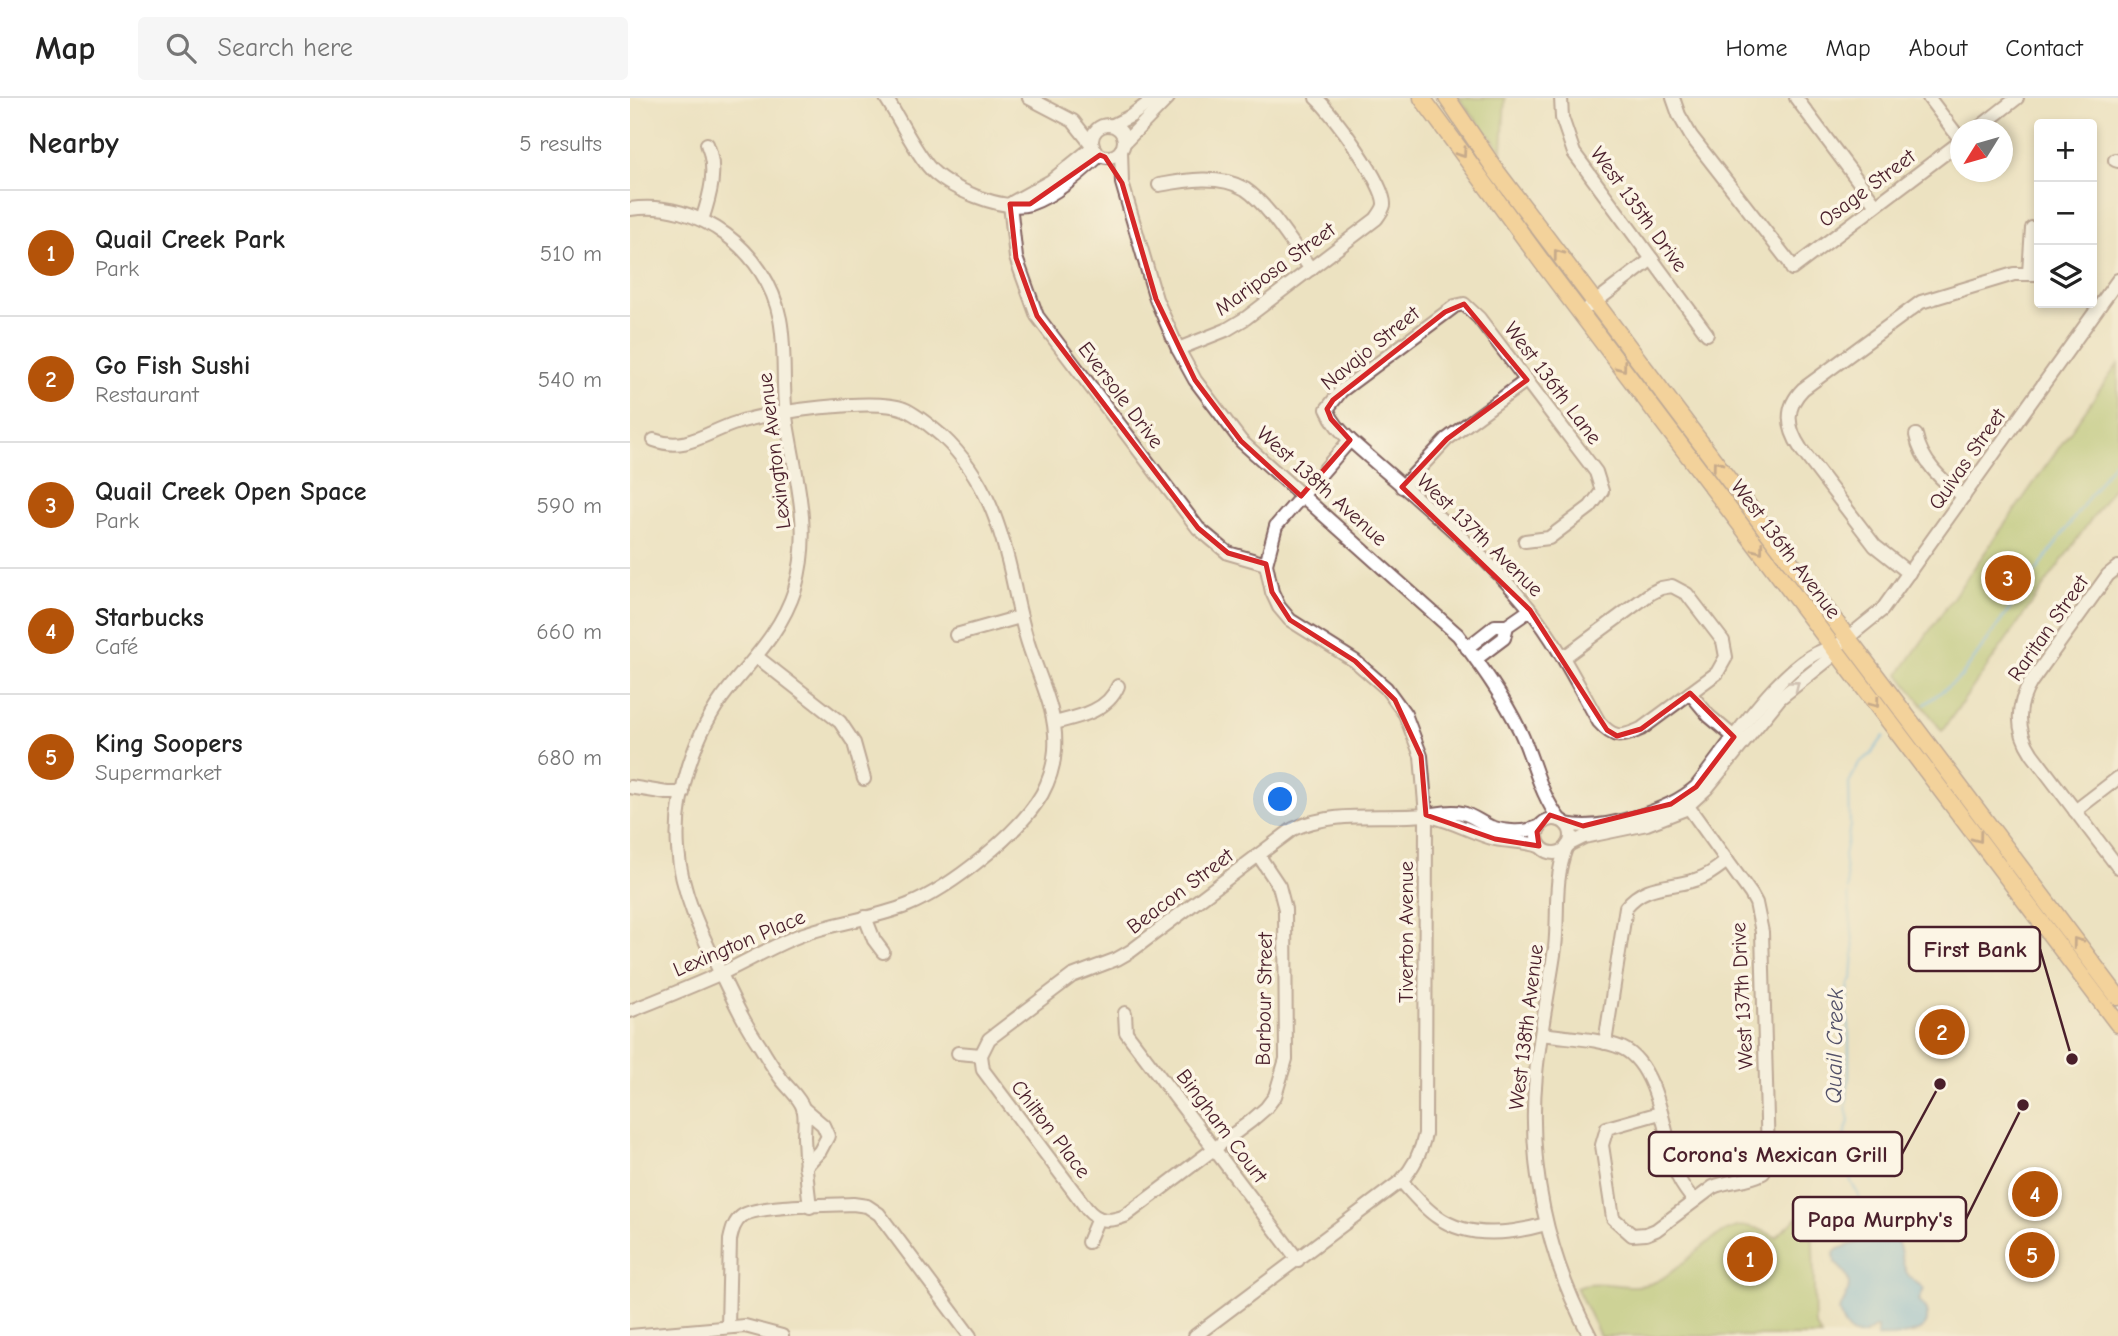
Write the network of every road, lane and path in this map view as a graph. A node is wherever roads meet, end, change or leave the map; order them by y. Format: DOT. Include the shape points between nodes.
graph roads {
  1 [pos="886,98"];
  2 [pos="1029,98"];
  3 [pos="1155,98"];
  4 [pos="1168,98"];
  5 [pos="1316,98"];
  6 [pos="1422,98"];
  7 [pos="1447,98"];
  8 [pos="1561,98"];
  9 [pos="1673,98"];
  10 [pos="1796,98"];
  11 [pos="1929,98"];
  12 [pos="2017,98"];
  13 [pos="1990,119"];
  14 [pos="1073,121"];
  15 [pos="1106,126"];
  16 [pos="1950,126"];
  17 [pos="707,144"];
  18 [pos="1123,147"];
  19 [pos="1950,148"];
  20 [pos="1098,151"];
  21 [pos="1122,183"];
  22 [pos="1160,185"];
  23 [pos="1010,204"];
  24 [pos="1876,205"];
  25 [pos="630,209"];
  26 [pos="702,220"];
  27 [pos="2032,228"];
  28 [pos="1652,259"];
  29 [pos="1311,269"];
  30 [pos="2034,274"];
  31 [pos="2118,279"];
  32 [pos="1595,302"];
  33 [pos="1464,304"];
  34 [pos="2092,308"];
  35 [pos="2096,311"];
  36 [pos="1581,313"];
  37 [pos="1707,334"];
  38 [pos="1178,349"];
  39 [pos="1527,380"];
  40 [pos="786,413"];
  41 [pos="1916,435"];
  42 [pos="654,440"];
  43 [pos="1350,440"];
  44 [pos="1402,487"];
  45 [pos="1301,496"];
  46 [pos="1964,496"];
  47 [pos="1525,541"];
  48 [pos="1266,564"];
  49 [pos="2118,567"];
  50 [pos="1909,573"];
  51 [pos="1530,610"];
  52 [pos="1020,617"];
  53 [pos="1507,626"];
  54 [pos="956,635"];
  55 [pos="1841,643"];
  56 [pos="1467,648"];
  57 [pos="757,657"];
  58 [pos="1563,658"];
  59 [pos="1476,659"];
  60 [pos="1118,686"];
  61 [pos="1690,693"];
  62 [pos="1054,723"];
  63 [pos="1734,737"];
  64 [pos="2118,778"];
  65 [pos="864,779"];
  66 [pos="630,787"];
  67 [pos="1542,790"];
  68 [pos="683,793"];
  69 [pos="1684,802"];
  70 [pos="2075,811"];
  71 [pos="1426,815"];
  72 [pos="1563,822"];
  73 [pos="1540,825"];
  74 [pos="1541,847"];
  75 [pos="1567,847"];
  76 [pos="1259,856"];
  77 [pos="1727,862"];
  78 [pos="2118,867"];
  79 [pos="1557,880"];
  80 [pos="865,918"];
  81 [pos="883,952"];
  82 [pos="721,973"];
  83 [pos="2118,997"];
  84 [pos="630,1011"];
  85 [pos="1125,1013"];
  86 [pos="2118,1024"];
  87 [pos="1542,1034"];
  88 [pos="1605,1043"];
  89 [pos="958,1053"];
  90 [pos="981,1055"];
  91 [pos="803,1108"];
  92 [pos="1660,1113"];
  93 [pos="1214,1148"];
  94 [pos="805,1167"];
  95 [pos="1401,1181"];
  96 [pos="1694,1201"];
  97 [pos="810,1207"];
  98 [pos="1098,1218"];
  99 [pos="1546,1224"];
  100 [pos="1088,1242"];
  101 [pos="1298,1259"];
  102 [pos="728,1327"];
  103 [pos="630,1336"];
  104 [pos="782,1336"];
  105 [pos="970,1336"];
  106 [pos="1195,1336"];
  107 [pos="1590,1336"];
  1 -- 23 [label="street" via="928,167 942,180 958,190"];
  2 -- 14 [label="street, West 138th Avenue"];
  3 -- 15 [label="street" via="1131,116"];
  4 -- 18 [label="street"];
  5 -- 29 [label="street, Mariposa Street" via="1376,180 1384,205 1376,219"];
  6 -- 36 [label="main road, West 136th Avenue, one-way"];
  32 -- 7 [label="main road, West 136th Avenue, one-way"];
  8 -- 28 [label="street, West 135th Drive" via="1562,118 1574,153"];
  9 -- 24 [label="street, Osage Street" via="1684,126 1792,270"];
  10 -- 24 [label="street"];
  11 -- 16 [label="street"];
  12 -- 13 [label="street"];
  14 -- 15 [label="street, West 138th Avenue"];
  14 -- 20 [label="street, West 138th Avenue"];
  15 -- 18 [label="street" via="1123,134"];
  15 -- 20 [label="street" via="1092,137"];
  17 -- 26 [label="street" via="711,190"];
  18 -- 20 [label="street" via="1114,156"];
  18 -- 21 [label="street, West 138th Avenue"];
  19 -- 24 [label="street, Osage Street"];
  20 -- 21 [label="street, West 138th Avenue"];
  20 -- 23 [label="street"];
  21 -- 38 [label="street, West 138th Avenue" via="1156,299"];
  22 -- 29 [label="street" via="1200,179 1244,188"];
  23 -- 48 [label="street, Eversole Drive" via="1016,258 1037,316 1198,528 1228,553"];
  25 -- 26 [label="street, Lexington Avenue" via="667,210"];
  26 -- 40 [label="street, Lexington Avenue" via="741,248 769,286 781,323"];
  27 -- 30 [label="street"];
  28 -- 32 [label="street"];
  28 -- 37 [label="street, West 135th Drive"];
  29 -- 38 [label="street, Mariposa Street" via="1246,318"];
  30 -- 50 [label="street" via="2000,277 1921,302 1802,389 1783,416 1793,437 1870,540"];
  31 -- 35 [label="street, Quivas Street"];
  32 -- 36 [label="street"];
  55 -- 32 [label="main road, West 136th Avenue, one-way"];
  33 -- 39 [label="street, West 136th Lane"];
  33 -- 43 [label="street, Navajo Street" via="1445,312 1333,400 1327,409"];
  34 -- 35 [label="street"];
  35 -- 46 [label="street, Quivas Street"];
  36 -- 55 [label="main road, West 136th Avenue, one-way"];
  38 -- 45 [label="street, West 138th Avenue" via="1241,441"];
  39 -- 44 [label="street" via="1447,439"];
  39 -- 47 [label="street, West 136th Lane" via="1596,472 1602,491 1590,507 1549,538"];
  40 -- 42 [label="street, Lexington Place" via="736,423 683,444"];
  40 -- 52 [label="street, Lexington Place" via="879,403 903,409 933,428 960,455 993,509"];
  40 -- 57 [label="street, Lexington Avenue" via="802,504 802,556 795,590"];
  41 -- 46 [label="street" via="1920,451 1942,480"];
  43 -- 44 [label="street, West 137th Avenue"];
  43 -- 45 [label="street"];
  44 -- 51 [label="street, West 137th Avenue" via="1477,553"];
  45 -- 48 [label="street, Tiverton Avenue" via="1276,526"];
  45 -- 56 [label="street, West 138th Avenue" via="1438,616"];
  46 -- 50 [label="street, Quivas Street"];
  48 -- 71 [label="street, Tiverton Avenue" via="1272,592 1290,620 1356,661 1386,688 1405,715 1421,756"];
  49 -- 70 [label="street, Raritan Street" via="2021,701 2019,717 2026,746"];
  50 -- 55 [label="street, Quivas Street" via="1882,610"];
  51 -- 53 [label="street"];
  51 -- 58 [label="street, West 137th Avenue"];
  52 -- 54 [label="street"];
  52 -- 62 [label="street, Lexington Place"];
  53 -- 56 [label="street" via="1495,626"];
  53 -- 59 [label="street" via="1504,638"];
  55 -- 63 [label="street, Quivas Street" via="1821,650 1785,676"];
  69 -- 55 [label="street, Quivas Street, one-way" via="1707,788 1780,698 1829,659"];
  83 -- 55 [label="main road, West 136th Avenue, one-way"];
  55 -- 86 [label="main road, West 136th Avenue, one-way"];
  56 -- 59 [label="street, West 138th Avenue"];
  57 -- 65 [label="street" via="840,722 859,755"];
  57 -- 68 [label="street, Lexington Avenue" via="727,691 700,735"];
  58 -- 61 [label="street, West 137th Avenue" via="1599,722 1617,736 1641,729"];
  58 -- 61 [label="street" via="1651,593 1672,586 1687,594 1725,649 1723,666"];
  59 -- 67 [label="street, West 138th Avenue" via="1521,732"];
  60 -- 62 [label="street" via="1105,704"];
  61 -- 63 [label="street"];
  62 -- 80 [label="street, Lexington Place" via="1055,753 1048,779 1020,824 930,895"];
  63 -- 69 [label="street, Quivas Street"];
  64 -- 70 [label="street"];
  66 -- 68 [label="street"];
  67 -- 72 [label="street, West 138th Avenue"];
  67 -- 73 [label="street, West 138th Avenue"];
  68 -- 82 [label="street, Lexington Avenue" via="680,864 701,932"];
  69 -- 72 [label="street, Quivas Street" via="1583,826"];
  69 -- 75 [label="street, Quivas Street" via="1672,816 1584,837"];
  69 -- 77 [label="street, West 137th Drive"];
  70 -- 78 [label="street"];
  71 -- 73 [label="street, Beacon Street" via="1462,813 1493,827 1524,831"];
  71 -- 74 [label="street, Beacon Street" via="1495,839"];
  71 -- 76 [label="street, Beacon Street" via="1311,821"];
  71 -- 95 [label="street, Tiverton Avenue" via="1425,1134 1415,1164"];
  72 -- 73 [label="street" via="1550,819"];
  72 -- 75 [label="street" via="1571,834"];
  73 -- 74 [label="street" via="1536,836"];
  74 -- 75 [label="street" via="1551,853"];
  74 -- 79 [label="street, West 138th Avenue"];
  75 -- 79 [label="street, West 138th Avenue"];
  76 -- 90 [label="street, Beacon Street" via="1131,951 1072,976 989,1039"];
  76 -- 93 [label="street, Barbour Street" via="1279,886 1284,909 1286,1059 1279,1087 1266,1108"];
  77 -- 88 [label="street" via="1702,878 1647,890 1626,907"];
  77 -- 96 [label="street, West 137th Drive" via="1756,903 1762,932 1768,1157 1763,1173 1750,1180 1722,1183"];
  79 -- 87 [label="street, West 138th Avenue" via="1555,945"];
  80 -- 81 [label="street"];
  80 -- 82 [label="street, Lexington Place" via="799,936"];
  82 -- 84 [label="street, Lexington Place"];
  82 -- 91 [label="street, Lexington Avenue" via="740,1015"];
  85 -- 93 [label="street, Bingham Court" via="1126,1032"];
  87 -- 88 [label="street"];
  87 -- 99 [label="street, West 138th Avenue" via="1534,1131"];
  88 -- 92 [label="street" via="1629,1052 1642,1065"];
  89 -- 90 [label="street"];
  90 -- 98 [label="street, Chilton Place" via="990,1080"];
  91 -- 94 [label="street"];
  91 -- 94 [label="street, Lexington Avenue" via="823,1125 828,1136"];
  92 -- 96 [label="street" via="1677,1174"];
  92 -- 96 [label="street" via="1607,1128 1602,1144 1613,1218 1632,1235 1646,1234"];
  93 -- 98 [label="street, Barbour Street" via="1125,1216"];
  93 -- 101 [label="street, Bingham Court"];
  94 -- 97 [label="street"];
  95 -- 99 [label="street" via="1437,1217 1451,1224 1506,1233"];
  95 -- 101 [label="street, Tiverton Avenue"];
  97 -- 102 [label="street" via="755,1210 734,1224"];
  97 -- 105 [label="street" via="853,1204 875,1210"];
  98 -- 100 [label="street"];
  99 -- 107 [label="street, West 138th Avenue" via="1565,1283"];
  101 -- 106 [label="street, Tiverton Avenue"];
  102 -- 103 [label="street"];
  102 -- 104 [label="street" via="756,1327"];
}
